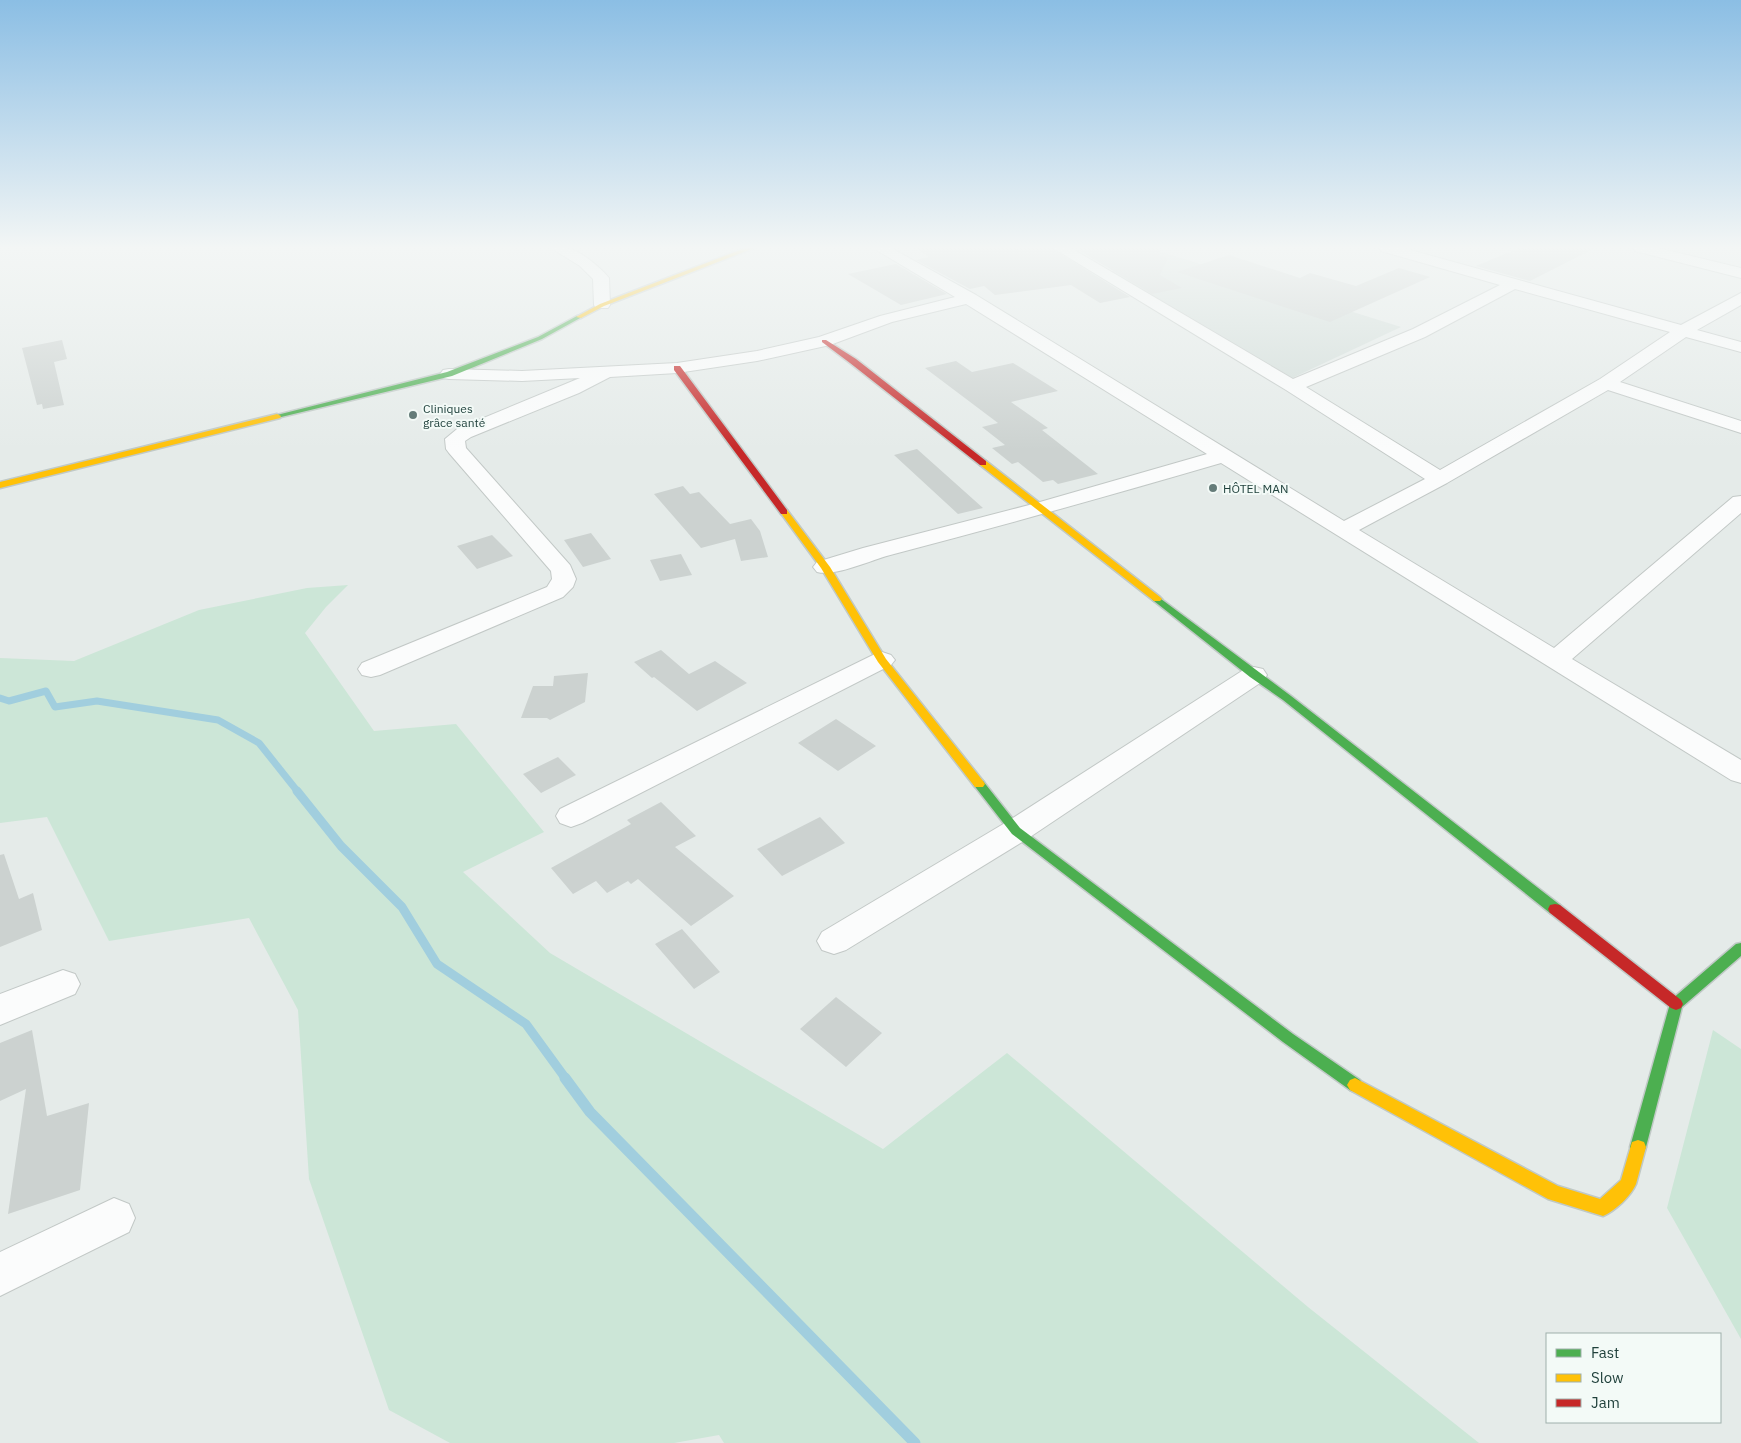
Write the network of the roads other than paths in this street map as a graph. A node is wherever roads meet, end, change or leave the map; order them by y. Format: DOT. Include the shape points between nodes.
graph roads {
  1 [pos="583,315"];
  2 [pos="901,315"];
  3 [pos="998,315"];
  4 [pos="1173,315"];
  5 [pos="1453,315"];
  6 [pos="1626,315"];
  7 [pos="1711,315"];
  8 [pos="1683,331"];
  9 [pos="824,341"];
  10 [pos="1741,347"];
  11 [pos="677,368"];
  12 [pos="604,373"];
  13 [pos="450,374"];
  14 [pos="1606,383"];
  15 [pos="1292,386"];
  16 [pos="1741,427"];
  17 [pos="1225,455"];
  18 [pos="1440,479"];
  19 [pos="0,484"];
  20 [pos="1741,502"];
  21 [pos="1041,510"];
  22 [pos="1343,530"];
  23 [pos="825,567"];
  24 [pos="1556,659"];
  25 [pos="882,660"];
  26 [pos="371,669"];
  27 [pos="1254,675"];
  28 [pos="1741,773"];
  29 [pos="571,816"];
  30 [pos="1016,831"];
  31 [pos="834,942"];
  32 [pos="1741,948"];
  33 [pos="63,984"];
  34 [pos="1676,1004"];
  35 [pos="0,1010"];
  36 [pos="114,1218"];
  37 [pos="0,1275"];
  1 -- 13 [label="street" via="540,338"];
  2 -- 9 [label="street"];
  3 -- 17 [label="street"];
  4 -- 15 [label="street"];
  5 -- 15 [label="street" via="1419,333"];
  6 -- 8 [label="street"];
  7 -- 8 [label="street"];
  8 -- 10 [label="street"];
  8 -- 14 [label="street"];
  9 -- 11 [label="street" via="757,356"];
  9 -- 21 [label="street"];
  11 -- 12 [label="street"];
  11 -- 23 [label="street"];
  12 -- 13 [label="street"];
  12 -- 26 [label="street" via="464,433 455,440 456,450 562,570 564,579 561,586 555,592"];
  13 -- 19 [label="street"];
  14 -- 16 [label="street"];
  14 -- 18 [label="street"];
  15 -- 18 [label="street"];
  17 -- 21 [label="street"];
  17 -- 22 [label="street"];
  18 -- 22 [label="street"];
  20 -- 24 [label="street"];
  21 -- 23 [label="street"];
  21 -- 27 [label="street"];
  22 -- 24 [label="street"];
  23 -- 25 [label="street"];
  24 -- 28 [label="street"];
  25 -- 29 [label="street"];
  25 -- 30 [label="street"];
  27 -- 30 [label="street"];
  27 -- 34 [label="street"];
  30 -- 31 [label="street"];
  30 -- 34 [label="street" via="1288,1038 1360,1088 1554,1193 1603,1208 1628,1184"];
  32 -- 34 [label="street"];
  33 -- 35 [label="street"];
  36 -- 37 [label="street"];
}
